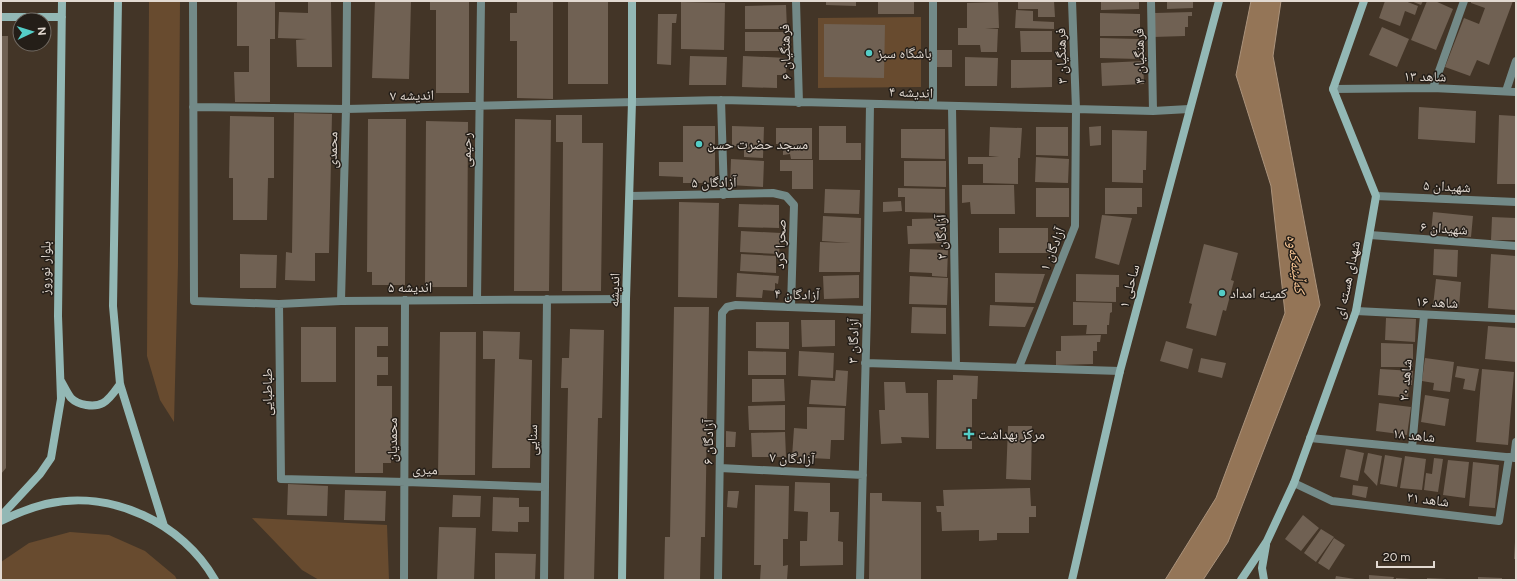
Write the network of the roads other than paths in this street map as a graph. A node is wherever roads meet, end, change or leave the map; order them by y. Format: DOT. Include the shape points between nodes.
graph roads {
  1 [pos="62,1"];
  2 [pos="118,1"];
  3 [pos="193,1"];
  4 [pos="346,1"];
  5 [pos="481,1"];
  6 [pos="632,1"];
  7 [pos="796,1"];
  8 [pos="933,1"];
  9 [pos="1072,1"];
  10 [pos="1151,1"];
  11 [pos="1219,1"];
  12 [pos="1364,1"];
  13 [pos="1464,1"];
  14 [pos="1,17"];
  15 [pos="62,17"];
  16 [pos="1516,61"];
  17 [pos="1434,88"];
  18 [pos="1333,89"];
  19 [pos="1506,91"];
  20 [pos="1516,92"];
  21 [pos="721,100"];
  22 [pos="632,102"];
  23 [pos="799,103"];
  24 [pos="870,104"];
  25 [pos="933,105"];
  26 [pos="479,106"];
  27 [pos="193,107"];
  28 [pos="952,107"];
  29 [pos="346,109"];
  30 [pos="1076,109"];
  31 [pos="1189,109"];
  32 [pos="1153,111"];
  33 [pos="724,195"];
  34 [pos="630,196"];
  35 [pos="1376,196"];
  36 [pos="1516,202"];
  37 [pos="794,205"];
  38 [pos="1370,235"];
  39 [pos="1516,246"];
  40 [pos="547,299"];
  41 [pos="626,299"];
  42 [pos="341,300"];
  43 [pos="405,300"];
  44 [pos="477,300"];
  45 [pos="279,304"];
  46 [pos="727,307"];
  47 [pos="791,307"];
  48 [pos="867,310"];
  49 [pos="1356,311"];
  50 [pos="1424,315"];
  51 [pos="1516,319"];
  52 [pos="865,363"];
  53 [pos="956,366"];
  54 [pos="1019,367"];
  55 [pos="1120,371"];
  56 [pos="61,381"];
  57 [pos="120,384"];
  58 [pos="1310,438"];
  59 [pos="1516,442"];
  60 [pos="1412,448"];
  61 [pos="1513,458"];
  62 [pos="720,468"];
  63 [pos="863,475"];
  64 [pos="281,479"];
  65 [pos="406,482"];
  66 [pos="1294,482"];
  67 [pos="545,487"];
  68 [pos="1,516"];
  69 [pos="1,521"];
  70 [pos="164,526"];
  71 [pos="1267,541"];
  72 [pos="216,579"];
  73 [pos="404,580"];
  74 [pos="544,580"];
  75 [pos="622,580"];
  76 [pos="718,580"];
  77 [pos="860,580"];
  78 [pos="1072,580"];
  79 [pos="1241,580"];
  80 [pos="1264,580"];
  1 -- 15 [label="street, بلوار نوروز"];
  2 -- 57 [label="street" via="113,306"];
  3 -- 27 [label="street"];
  4 -- 29 [label="street, محمدی"];
  5 -- 26 [label="street, رحیمی"];
  6 -- 22 [label="street, اندیشه"];
  7 -- 23 [label="street, فرهنگیان ۶"];
  8 -- 25 [label="street"];
  9 -- 30 [label="street, فرهنگیان ۳"];
  10 -- 32 [label="street, فرهنگیان ۴"];
  11 -- 31 [label="street, ساحلی ۱"];
  12 -- 18 [label="street"];
  13 -- 17 [label="street"];
  14 -- 15 [label="street"];
  15 -- 56 [label="street, بلوار نوروز" via="58,316"];
  16 -- 19 [label="street"];
  17 -- 18 [label="street, شاهد ۱۳"];
  17 -- 19 [label="street, شاهد ۱۳"];
  18 -- 35 [label="street"];
  19 -- 20 [label="street, شاهد ۱۳"];
  21 -- 22 [label="street, اندیشه ۴"];
  21 -- 23 [label="street, اندیشه ۴"];
  21 -- 33 [label="street"];
  22 -- 26 [label="street, اندیشه ۷"];
  22 -- 34 [label="street, اندیشه"];
  23 -- 24 [label="street, اندیشه ۴"];
  24 -- 25 [label="street, اندیشه ۴"];
  24 -- 48 [label="street, آزادگان ۳"];
  25 -- 28 [label="street, اندیشه ۴"];
  26 -- 29 [label="street, اندیشه ۷"];
  26 -- 44 [label="street, رحیمی"];
  27 -- 29 [label="street, اندیشه ۷"];
  27 -- 45 [label="street, اندیشه ۵" via="194,301"];
  28 -- 30 [label="street, اندیشه ۴"];
  28 -- 53 [label="street, آزادگان ۲"];
  29 -- 42 [label="street, محمدی"];
  30 -- 32 [label="street, اندیشه ۴"];
  30 -- 54 [label="street, آزادگان ۱" via="1075,226"];
  31 -- 32 [label="street, اندیشه ۴"];
  31 -- 55 [label="street, ساحلی ۱"];
  33 -- 34 [label="street, آزادگان ۵"];
  33 -- 37 [label="street, آزادگان ۵" via="773,193 786,196"];
  34 -- 41 [label="street, اندیشه"];
  35 -- 36 [label="street, شهیدان ۵"];
  35 -- 38 [label="street, شهدای هسته ای"];
  37 -- 47 [label="street, صحرا کرد"];
  38 -- 39 [label="street, شهیدان ۶"];
  38 -- 49 [label="street, شهدای هسته ای"];
  40 -- 41 [label="street, اندیشه ۵"];
  40 -- 44 [label="street, اندیشه ۵"];
  40 -- 67 [label="street, سنایی"];
  41 -- 75 [label="street, اندیشه"];
  42 -- 43 [label="street, اندیشه ۵"];
  42 -- 45 [label="street, اندیشه ۵"];
  43 -- 44 [label="street, اندیشه ۵"];
  43 -- 65 [label="street, محمدیان"];
  45 -- 64 [label="street, طباطبایی"];
  46 -- 47 [label="street, آزادگان ۴"];
  46 -- 62 [label="street, آزادگان ۶" via="722,313"];
  47 -- 48 [label="street, آزادگان ۴"];
  48 -- 52 [label="street, آزادگان ۳"];
  49 -- 50 [label="street, شاهد ۱۶"];
  49 -- 58 [label="street, شهدای هسته ای"];
  50 -- 51 [label="street, شاهد ۱۶"];
  50 -- 60 [label="street, شاهد ۲۰"];
  52 -- 53 [label="street"];
  52 -- 63 [label="street, آزادگان ۳"];
  53 -- 54 [label="street"];
  54 -- 55 [label="street"];
  55 -- 78 [label="street, ساحلی ۱"];
  56 -- 57 [label="street" via="71,398 80,404 90,405 102,403"];
  56 -- 68 [label="street, بلوار نوروز" via="61,399 51,458 40,474"];
  57 -- 70 [label="street"];
  58 -- 60 [label="street, شاهد ۱۸"];
  58 -- 66 [label="street, شهدای هسته ای"];
  59 -- 61 [label="street"];
  60 -- 61 [label="street, شاهد ۱۸"];
  61 -- 66 [label="street, شاهد ۲۱" via="1499,521 1332,501"];
  62 -- 63 [label="street, آزادگان ۷"];
  62 -- 76 [label="street, آزادگان ۶"];
  63 -- 77 [label="street, آزادگان ۳"];
  64 -- 65 [label="street, میری"];
  65 -- 67 [label="street, میری"];
  65 -- 73 [label="street, محمدیان"];
  66 -- 71 [label="street, شهدای هسته ای"];
  67 -- 74 [label="street, سنایی"];
  69 -- 70 [label="street" via="18,512 47,504 78,501 108,504 137,512"];
  70 -- 72 [label="street" via="192,549"];
  71 -- 79 [label="street, شهدای هسته ای"];
  71 -- 80 [label="street" via="1262,568"];
}
